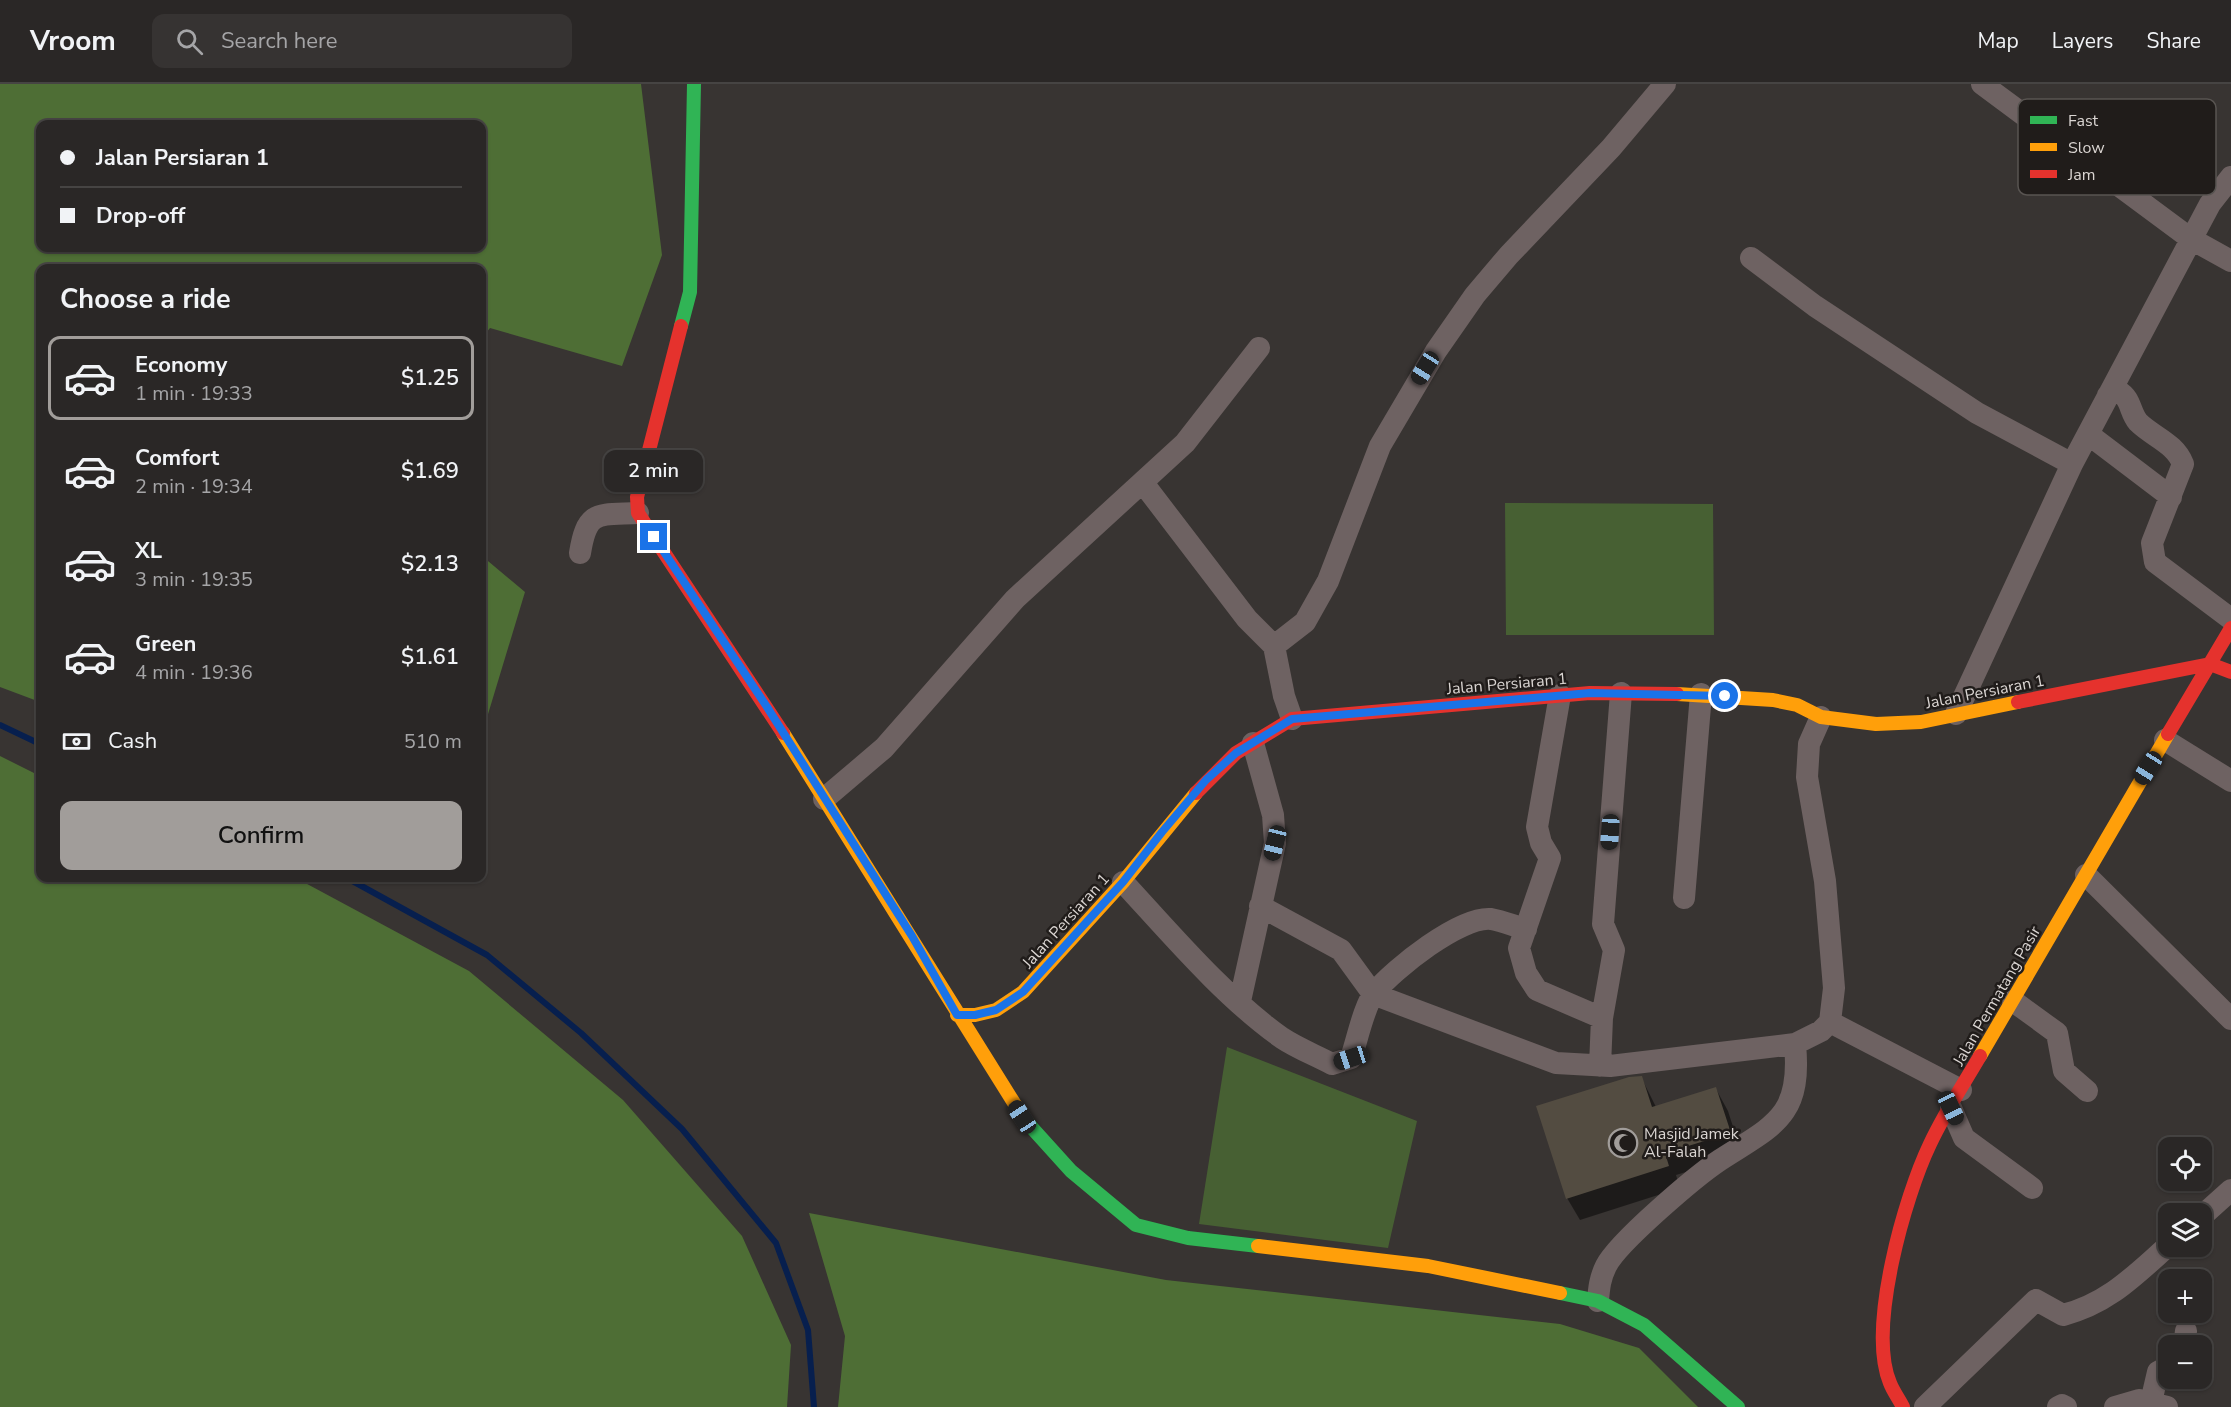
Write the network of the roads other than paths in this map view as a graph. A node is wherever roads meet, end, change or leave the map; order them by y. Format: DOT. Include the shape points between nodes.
graph roads {
  1 [pos="694,84"];
  2 [pos="1665,84"];
  3 [pos="1982,84"];
  4 [pos="2018,111"];
  5 [pos="2231,177"];
  6 [pos="2132,195"];
  7 [pos="2191,239"];
  8 [pos="1751,258"];
  9 [pos="2231,261"];
  10 [pos="1259,348"];
  11 [pos="2108,395"];
  12 [pos="2088,434"];
  13 [pos="2072,464"];
  14 [pos="1143,483"];
  15 [pos="2171,497"];
  16 [pos="638,513"];
  17 [pos="580,553"];
  18 [pos="2231,619"];
  19 [pos="2231,628"];
  20 [pos="1274,646"];
  21 [pos="2210,664"];
  22 [pos="2231,672"];
  23 [pos="1622,693"];
  24 [pos="1701,694"];
  25 [pos="1560,695"];
  26 [pos="1956,714"];
  27 [pos="1821,717"];
  28 [pos="1292,719"];
  29 [pos="2165,740"];
  30 [pos="1252,743"];
  31 [pos="2231,781"];
  32 [pos="824,799"];
  33 [pos="2086,875"];
  34 [pos="1123,882"];
  35 [pos="1684,898"];
  36 [pos="1260,906"];
  37 [pos="1527,929"];
  38 [pos="1373,994"];
  39 [pos="1240,1001"];
  40 [pos="2013,1001"];
  41 [pos="957,1015"];
  42 [pos="1602,1018"];
  43 [pos="2231,1019"];
  44 [pos="1830,1022"];
  45 [pos="1795,1044"];
  46 [pos="1600,1066"];
  47 [pos="2086,1091"];
  48 [pos="1956,1099"];
  49 [pos="2032,1188"];
  50 [pos="2231,1191"];
  51 [pos="2212,1207"];
  52 [pos="2158,1255"];
  53 [pos="1598,1301"];
  54 [pos="2159,1389"];
  55 [pos="2159,1405"];
  56 [pos="1738,1407"];
  57 [pos="1903,1407"];
  58 [pos="1925,1407"];
  59 [pos="2058,1407"];
  60 [pos="2066,1407"];
  61 [pos="2115,1407"];
  1 -- 16 [label="street" via="690,292 637,497"];
  2 -- 20 [label="street" via="1611,148 1509,255 1436,351 1380,446 1328,581 1305,622"];
  3 -- 4 [label="street"];
  5 -- 7 [label="street" via="2210,204"];
  6 -- 7 [label="street"];
  7 -- 9 [label="street"];
  7 -- 11 [label="street"];
  8 -- 13 [label="street" via="1815,306 1977,413"];
  10 -- 14 [label="street" via="1185,443"];
  11 -- 12 [label="street"];
  11 -- 15 [label="street" via="2118,391 2128,397 2137,421 2179,454 2183,464"];
  12 -- 13 [label="street"];
  12 -- 15 [label="street"];
  13 -- 26 [label="street"];
  14 -- 20 [label="street" via="1247,619"];
  14 -- 32 [label="street" via="1015,599 884,748"];
  15 -- 18 [label="street" via="2152,543 2155,562"];
  16 -- 17 [label="street" via="595,517 587,523"];
  16 -- 32 [label="street"];
  19 -- 21 [label="street, Jalan Permatang Pasir"];
  20 -- 28 [label="street"];
  21 -- 22 [label="street"];
  21 -- 26 [label="street, Jalan Persiaran 1"];
  21 -- 29 [label="street, Jalan Permatang Pasir"];
  23 -- 24 [label="street, Jalan Persiaran 1"];
  23 -- 25 [label="street, Jalan Persiaran 1"];
  23 -- 42 [label="street" via="1603,924 1614,950"];
  24 -- 27 [label="street, Jalan Persiaran 1" via="1773,700 1797,705"];
  24 -- 35 [label="street"];
  25 -- 28 [label="street, Jalan Persiaran 1"];
  25 -- 37 [label="street" via="1537,827 1540,843 1550,858"];
  26 -- 27 [label="street, Jalan Persiaran 1" via="1921,722 1876,724"];
  27 -- 44 [label="street" via="1809,744 1807,777 1825,881 1834,988"];
  28 -- 30 [label="street, Jalan Persiaran 1"];
  29 -- 31 [label="street"];
  29 -- 33 [label="street, Jalan Permatang Pasir"];
  30 -- 34 [label="street, Jalan Persiaran 1" via="1206,780 1158,828"];
  30 -- 36 [label="street" via="1273,815 1275,843"];
  32 -- 41 [label="street" via="912,936"];
  33 -- 40 [label="street, Jalan Permatang Pasir"];
  33 -- 43 [label="street"];
  34 -- 39 [label="street" via="1200,966"];
  34 -- 41 [label="street, Jalan Persiaran 1" via="1023,992 996,1010"];
  36 -- 38 [label="street" via="1341,950"];
  36 -- 39 [label="street"];
  37 -- 38 [label="street" via="1489,919 1470,922 1452,930 1410,961"];
  37 -- 42 [label="street" via="1519,948 1526,973 1537,990"];
  38 -- 39 [label="street" via="1351,1058 1332,1064 1282,1038"];
  38 -- 46 [label="street" via="1556,1063"];
  40 -- 47 [label="street" via="2057,1033 2064,1071"];
  40 -- 48 [label="street, Jalan Permatang Pasir"];
  41 -- 53 [label="street" via="1022,1117 1071,1171 1136,1225 1188,1238 1428,1266"];
  42 -- 46 [label="street"];
  44 -- 45 [label="street"];
  44 -- 48 [label="street"];
  45 -- 46 [label="street"];
  45 -- 53 [label="street" via="1794,1092 1779,1121 1718,1161 1624,1242 1606,1264 1599,1282"];
  48 -- 49 [label="street" via="1964,1137"];
  48 -- 57 [label="street, Jalan Permatang Pasir" via="1930,1143 1906,1202 1884,1310 1889,1382"];
  50 -- 51 [label="street"];
  52 -- 58 [label="street" via="2113,1294 2088,1309 2063,1315 2037,1300"];
  53 -- 56 [label="street" via="1644,1325"];
  54 -- 55 [label="street"];
  55 -- 61 [label="street" via="2139,1400"];
  59 -- 60 [label="street"];
}
